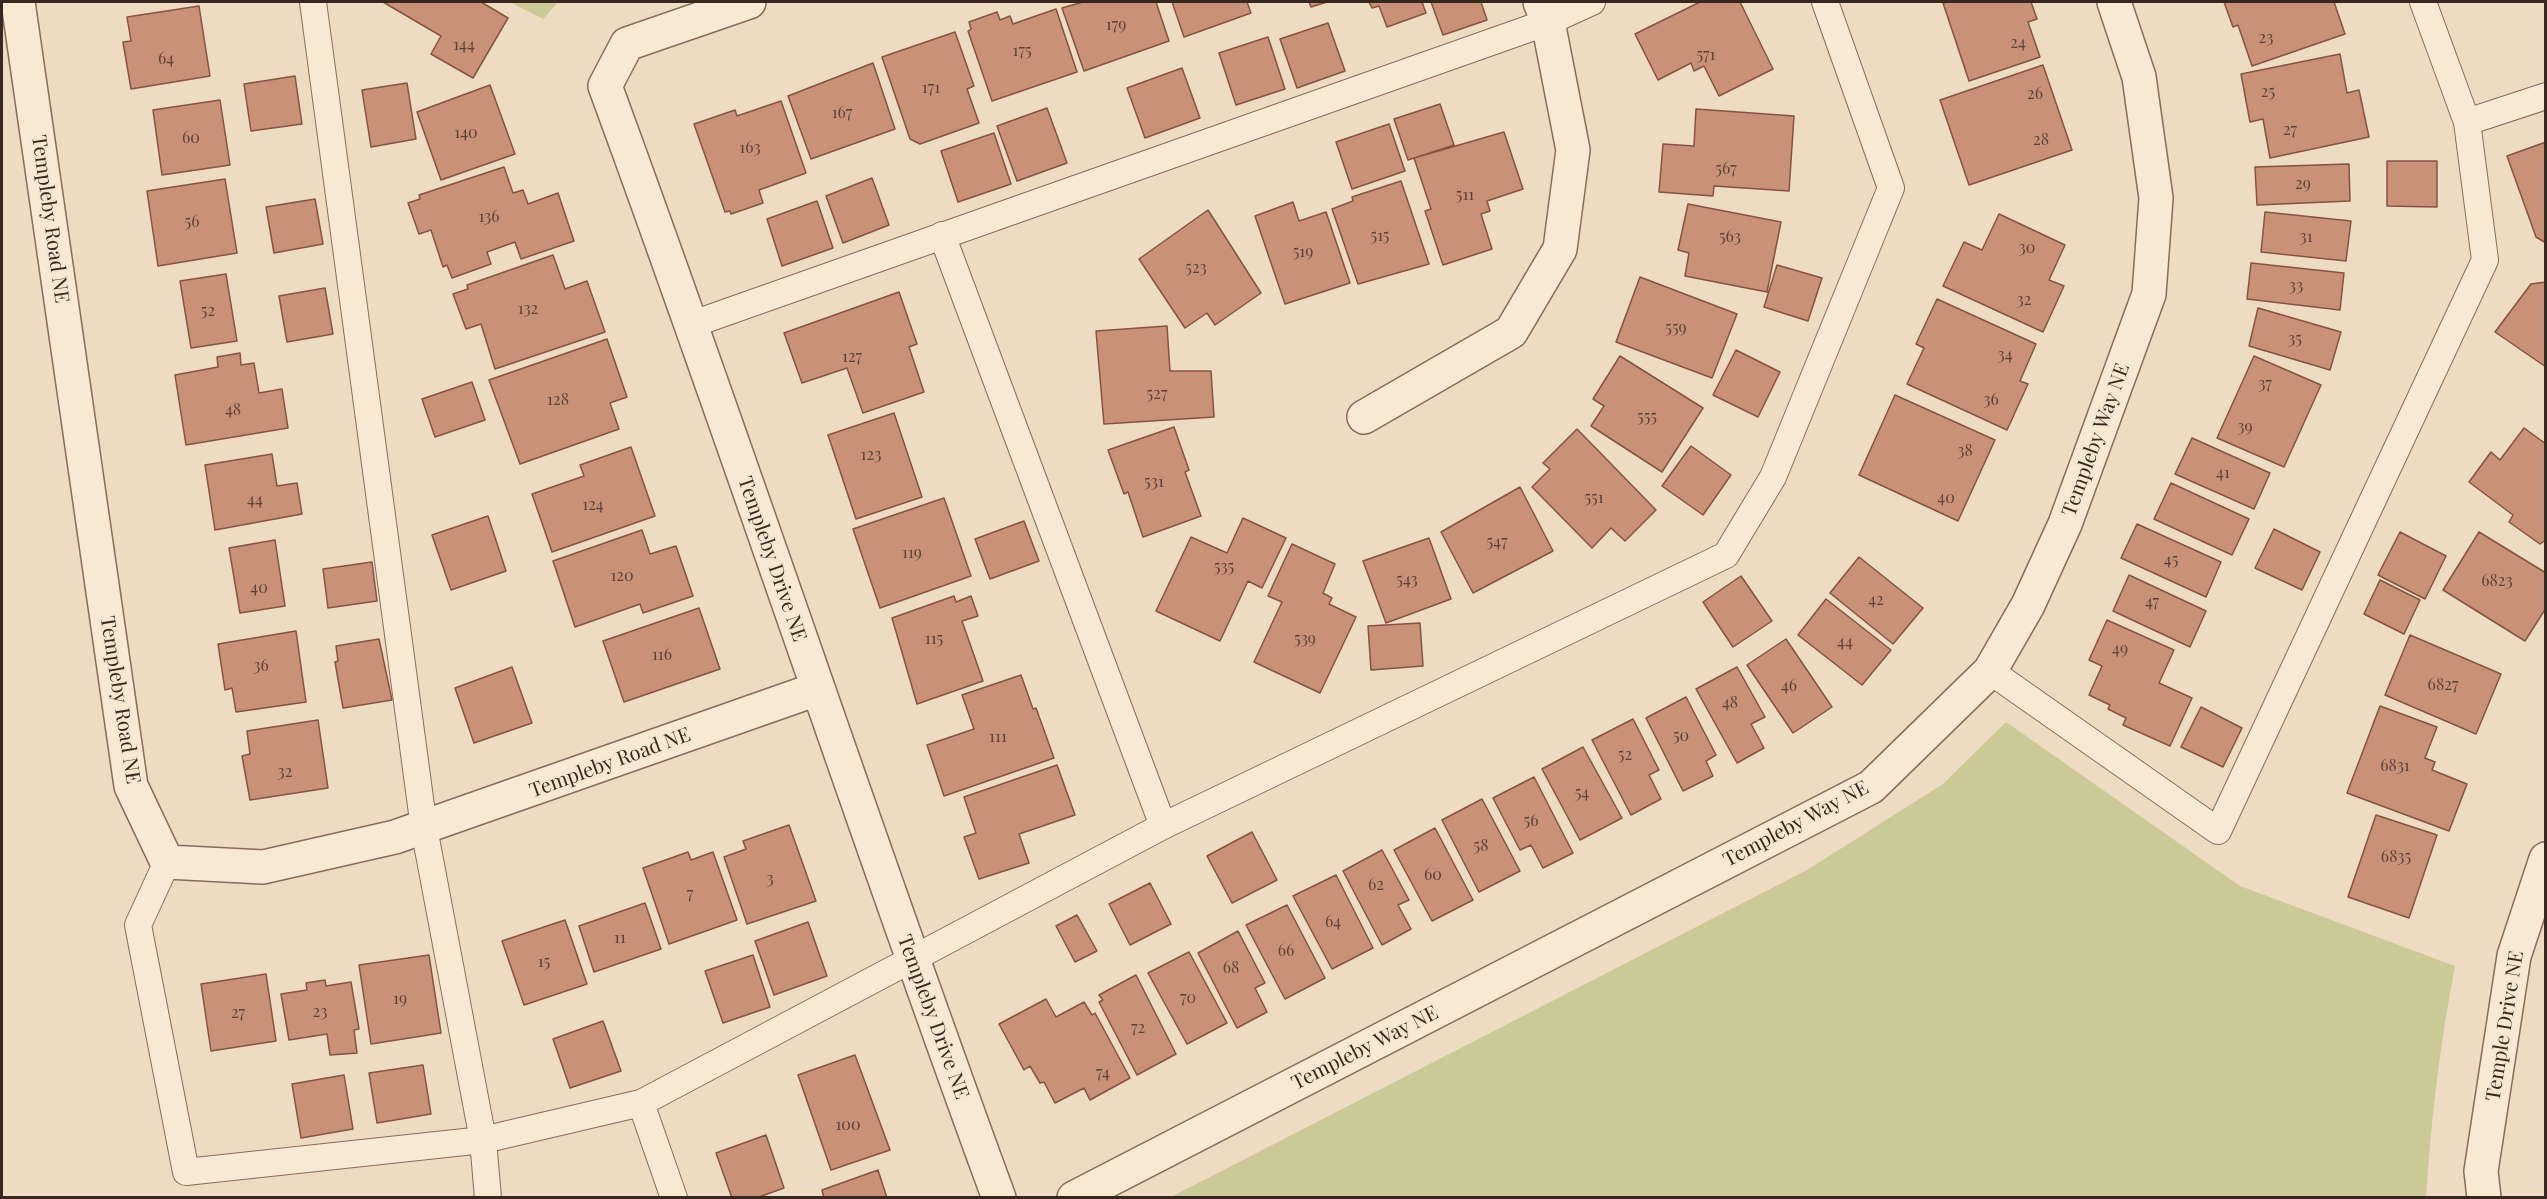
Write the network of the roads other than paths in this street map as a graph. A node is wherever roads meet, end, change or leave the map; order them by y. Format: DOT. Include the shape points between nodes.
graph roads {
  1 [pos="18,2"];
  2 [pos="313,2"];
  3 [pos="749,2"];
  4 [pos="1592,2"];
  5 [pos="1825,2"];
  6 [pos="2114,2"];
  7 [pos="2422,2"];
  8 [pos="1544,12"];
  9 [pos="2546,96"];
  10 [pos="2467,122"];
  11 [pos="942,235"];
  12 [pos="693,324"];
  13 [pos="1364,417"];
  14 [pos="1990,671"];
  15 [pos="817,689"];
  16 [pos="1163,826"];
  17 [pos="424,828"];
  18 [pos="2546,859"];
  19 [pos="167,862"];
  20 [pos="911,959"];
  21 [pos="641,1103"];
  22 [pos="483,1140"];
  23 [pos="488,1197"];
  24 [pos="674,1197"];
  25 [pos="999,1197"];
  26 [pos="1074,1197"];
  27 [pos="2484,1197"];
  1 -- 19 [label="street, Templeby Road NE" via="131,786"];
  2 -- 17 [label="lane"];
  3 -- 12 [label="street, Templeby Drive NE" via="627,44 605,87"];
  4 -- 8 [label="lane"];
  5 -- 16 [label="lane" via="1891,188 1773,477 1726,555"];
  6 -- 14 [label="street, Templeby Way NE" via="2139,77 2156,198 2149,294 2065,524 2028,605"];
  7 -- 10 [label="lane"];
  8 -- 11 [label="lane"];
  8 -- 13 [label="street" via="1573,150 1560,249 1510,332"];
  9 -- 10 [label="lane"];
  10 -- 14 [label="lane" via="2485,260 2218,831"];
  11 -- 12 [label="lane"];
  11 -- 16 [label="lane"];
  12 -- 15 [label="street, Templeby Drive NE"];
  14 -- 26 [label="street, Templeby Way NE" via="1871,787"];
  15 -- 17 [label="street, Templeby Road NE"];
  15 -- 20 [label="street, Templeby Drive NE"];
  16 -- 20 [label="lane"];
  17 -- 19 [label="street, Templeby Road NE" via="263,867"];
  17 -- 22 [label="lane"];
  18 -- 27 [label="street, Temple Drive NE" via="2514,956 2481,1171"];
  19 -- 22 [label="lane" via="138,925 186,1172"];
  20 -- 21 [label="lane"];
  20 -- 25 [label="street, Templeby Drive NE"];
  21 -- 22 [label="lane"];
  21 -- 24 [label="lane"];
  22 -- 23 [label="lane"];
}
